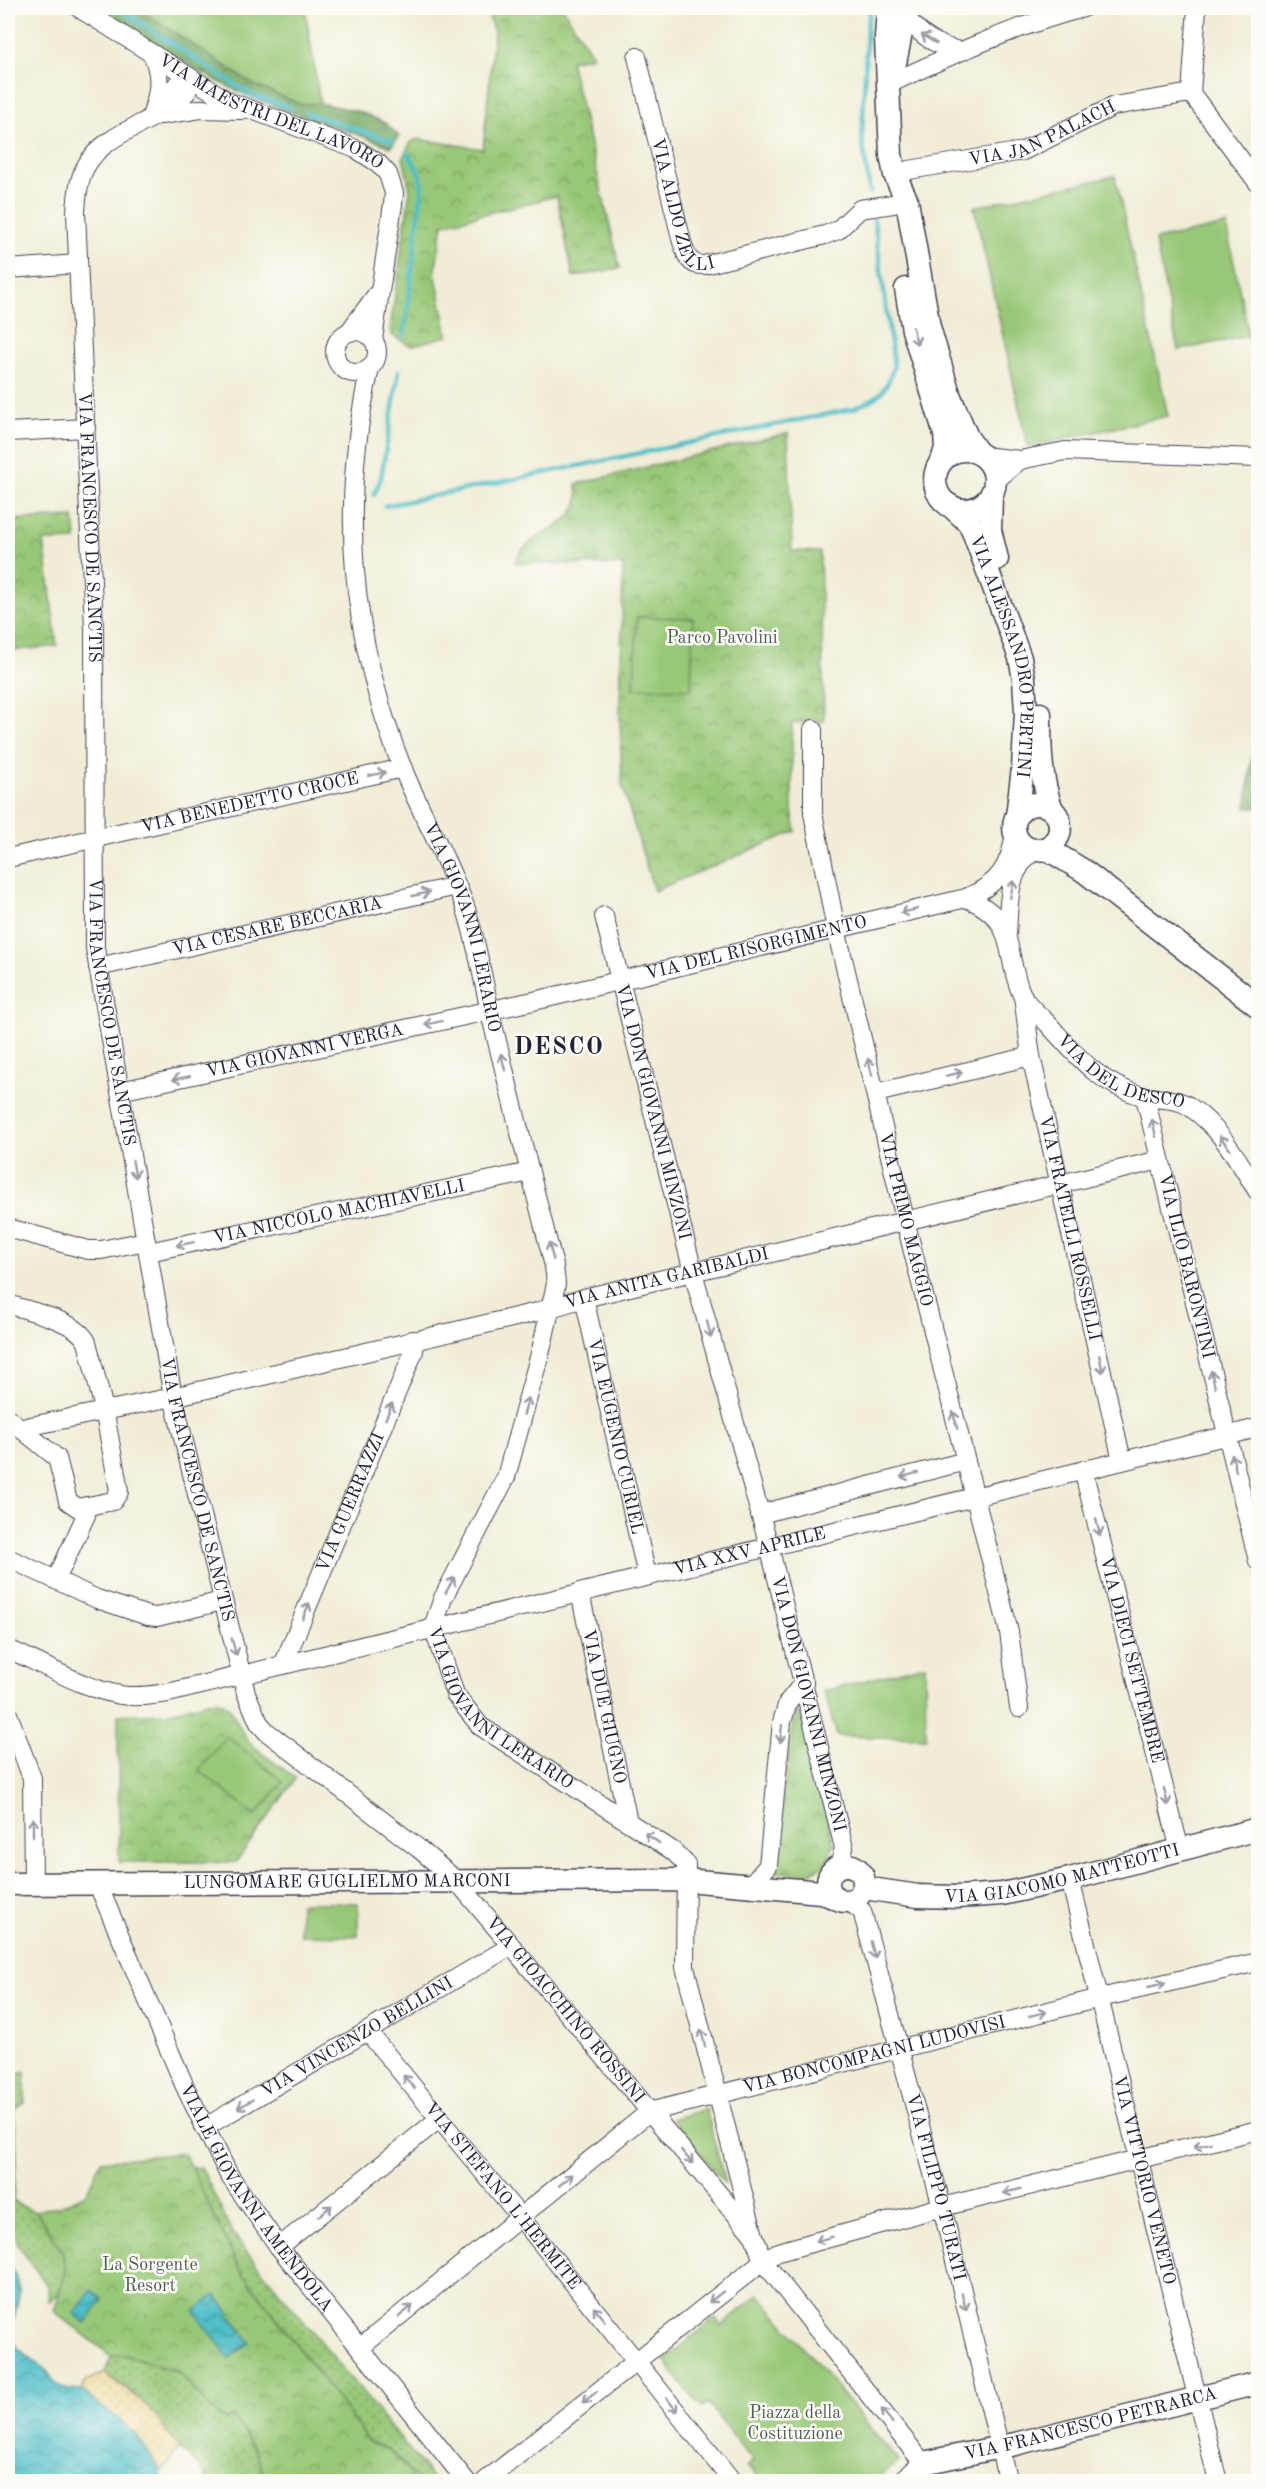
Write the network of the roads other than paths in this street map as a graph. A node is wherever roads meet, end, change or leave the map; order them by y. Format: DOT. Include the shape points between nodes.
graph roads {
  1 [pos="79,8"];
  2 [pos="1083,8"];
  3 [pos="1197,8"];
  4 [pos="900,11"];
  5 [pos="959,51"];
  6 [pos="152,54"];
  7 [pos="637,57"];
  8 [pos="189,78"];
  9 [pos="889,84"];
  10 [pos="1191,93"];
  11 [pos="252,111"];
  12 [pos="150,117"];
  13 [pos="895,175"];
  14 [pos="1258,183"];
  15 [pos="892,204"];
  16 [pos="78,264"];
  17 [pos="8,270"];
  18 [pos="378,292"];
  19 [pos="349,332"];
  20 [pos="373,339"];
  21 [pos="370,368"];
  22 [pos="347,371"];
  23 [pos="360,411"];
  24 [pos="86,428"];
  25 [pos="8,432"];
  26 [pos="980,454"];
  27 [pos="1258,458"];
  28 [pos="1020,460"];
  29 [pos="942,461"];
  30 [pos="993,488"];
  31 [pos="951,506"];
  32 [pos="813,729"];
  33 [pos="403,768"];
  34 [pos="1056,818"];
  35 [pos="1016,825"];
  36 [pos="95,839"];
  37 [pos="1039,849"];
  38 [pos="8,858"];
  39 [pos="1084,871"];
  40 [pos="457,886"];
  41 [pos="966,898"];
  42 [pos="604,916"];
  43 [pos="836,929"];
  44 [pos="1007,937"];
  45 [pos="98,967"];
  46 [pos="620,981"];
  47 [pos="1023,996"];
  48 [pos="1258,1006"];
  49 [pos="490,1011"];
  50 [pos="1031,1056"];
  51 [pos="120,1091"];
  52 [pos="876,1093"];
  53 [pos="1145,1097"];
  54 [pos="1161,1160"];
  55 [pos="530,1172"];
  56 [pos="1061,1184"];
  57 [pos="1258,1192"];
  58 [pos="905,1221"];
  59 [pos="8,1228"];
  60 [pos="147,1246"];
  61 [pos="693,1272"];
  62 [pos="584,1298"];
  63 [pos="8,1304"];
  64 [pos="550,1308"];
  65 [pos="412,1340"];
  66 [pos="173,1397"];
  67 [pos="104,1409"];
  68 [pos="14,1423"];
  69 [pos="1258,1428"];
  70 [pos="1226,1436"];
  71 [pos="966,1461"];
  72 [pos="1122,1461"];
  73 [pos="1083,1470"];
  74 [pos="975,1497"];
  75 [pos="87,1506"];
  76 [pos="760,1514"];
  77 [pos="769,1546"];
  78 [pos="8,1558"];
  79 [pos="1258,1561"];
  80 [pos="647,1576"];
  81 [pos="56,1580"];
  82 [pos="580,1592"];
  83 [pos="222,1601"];
  84 [pos="433,1627"];
  85 [pos="8,1649"];
  86 [pos="283,1665"];
  87 [pos="241,1675"];
  88 [pos="804,1682"];
  89 [pos="1019,1708"];
  90 [pos="8,1714"];
  91 [pos="628,1822"];
  92 [pos="1258,1828"];
  93 [pos="418,1848"];
  94 [pos="1180,1850"];
  95 [pos="836,1870"];
  96 [pos="1070,1879"];
  97 [pos="686,1880"];
  98 [pos="426,1881"];
  99 [pos="457,1881"];
  100 [pos="8,1884"];
  101 [pos="33,1885"];
  102 [pos="98,1885"];
  103 [pos="750,1885"];
  104 [pos="777,1888"];
  105 [pos="849,1896"];
  106 [pos="511,1946"];
  107 [pos="1258,1962"];
  108 [pos="1100,1998"];
  109 [pos="368,2032"];
  110 [pos="899,2050"];
  111 [pos="717,2095"];
  112 [pos="649,2112"];
  113 [pos="439,2119"];
  114 [pos="204,2128"];
  115 [pos="1258,2130"];
  116 [pos="1139,2160"];
  117 [pos="942,2207"];
  118 [pos="521,2218"];
  119 [pos="754,2236"];
  120 [pos="279,2247"];
  121 [pos="763,2261"];
  122 [pos="361,2347"];
  123 [pos="635,2360"];
  124 [pos="1258,2383"];
  125 [pos="1198,2398"];
  126 [pos="999,2448"];
  127 [pos="923,2463"];
  128 [pos="466,2481"];
  129 [pos="484,2481"];
  130 [pos="733,2481"];
  131 [pos="900,2481"];
  132 [pos="1008,2481"];
  133 [pos="1218,2481"];
  1 -- 6 [label="street, VIA MAESTRI DEL LAVORO"];
  2 -- 5 [label="street" via="1043,18"];
  3 -- 10 [label="street"];
  5 -- 4 [label="street, one-way" via="930,41"];
  4 -- 9 [label="street"];
  5 -- 9 [label="street"];
  6 -- 8 [label="street, VIA MAESTRI DEL LAVORO"];
  6 -- 12 [label="street" via="160,84"];
  7 -- 15 [label="street, VIA ALDO ZELLI" via="682,242 695,264 825,235 838,230 860,209"];
  8 -- 11 [label="street, VIA MAESTRI DEL LAVORO"];
  8 -- 12 [label="street, VIA FRANCESCO DE SANCTIS" via="184,95"];
  9 -- 13 [label="street" via="888,134"];
  10 -- 13 [label="street, VIA JAN PALACH" via="1114,106 1023,151"];
  10 -- 14 [label="street"];
  11 -- 12 [label="street, VIA FRANCESCO DE SANCTIS" via="201,109"];
  11 -- 18 [label="street, VIA MAESTRI DEL LAVORO" via="356,149 388,174 394,193"];
  12 -- 16 [label="street, VIA FRANCESCO DE SANCTIS" via="110,140 86,167 78,189 76,212"];
  13 -- 15 [label="street"];
  13 -- 26 [label="street" via="907,201 922,298 947,387 967,437"];
  15 -- 29 [label="street, one-way" via="913,330 946,441"];
  16 -- 17 [label="street"];
  16 -- 24 [label="street, VIA FRANCESCO DE SANCTIS"];
  18 -- 19 [label="street, VIA MAESTRI DEL LAVORO"];
  18 -- 20 [label="street, VIA MAESTRI DEL LAVORO"];
  19 -- 20 [label="street" via="362,332"];
  19 -- 22 [label="street, VIA MAESTRI DEL LAVORO" via="337,342 335,353 338,364"];
  20 -- 21 [label="street, VIA MAESTRI DEL LAVORO" via="377,355"];
  21 -- 22 [label="street" via="355,373"];
  21 -- 23 [label="street, VIA GIOVANNI LERARIO"];
  22 -- 23 [label="street, VIA GIOVANNI LERARIO"];
  23 -- 33 [label="street, VIA GIOVANNI LERARIO" via="352,492 354,568 378,695"];
  24 -- 25 [label="street"];
  24 -- 36 [label="street, VIA FRANCESCO DE SANCTIS" via="94,629"];
  26 -- 28 [label="street"];
  26 -- 29 [label="street" via="963,450"];
  26 -- 30 [label="street" via="992,467"];
  27 -- 28 [label="street" via="1065,451"];
  28 -- 30 [label="street"];
  29 -- 31 [label="street" via="935,477 936,489"];
  30 -- 31 [label="street" via="984,503 971,509"];
  30 -- 34 [label="street, VIA ALESSANDRO PERTINI" via="989,521 992,541 1032,658 1039,705 1040,765"];
  31 -- 35 [label="street, VIA ALESSANDRO PERTINI" via="974,534 1020,658 1026,712"];
  32 -- 43 [label="street, VIA PRIMO MAGGIO" via="813,813"];
  36 -- 33 [label="street, VIA BENEDETTO CROCE, one-way"];
  33 -- 40 [label="street, VIA GIOVANNI LERARIO"];
  34 -- 35 [label="street" via="1047,806 1033,804 1026,806"];
  34 -- 37 [label="street" via="1056,839"];
  34 -- 39 [label="street, VIA ALESSANDRO PERTINI"];
  35 -- 37 [label="street" via="1023,845"];
  35 -- 41 [label="street, VIA ALESSANDRO PERTINI" via="1010,858 999,876"];
  36 -- 38 [label="street, VIA BENEDETTO CROCE"];
  36 -- 45 [label="street, VIA FRANCESCO DE SANCTIS" via="93,934"];
  37 -- 39 [label="street" via="1049,850"];
  44 -- 37 [label="street, one-way" via="1011,888 1017,868 1025,857"];
  39 -- 48 [label="street"];
  45 -- 40 [label="street, VIA CESARE BECCARIA, one-way"];
  40 -- 49 [label="street, VIA GIOVANNI LERARIO" via="475,940"];
  41 -- 43 [label="street, VIA DEL RISORGIMENTO, one-way"];
  41 -- 44 [label="street" via="986,906"];
  42 -- 46 [label="street, VIA DON GIOVANNI MINZONI"];
  43 -- 46 [label="street, VIA DEL RISORGIMENTO"];
  52 -- 43 [label="street, VIA PRIMO MAGGIO, one-way"];
  44 -- 47 [label="street, VIA DEL DESCO"];
  45 -- 51 [label="street, VIA FRANCESCO DE SANCTIS"];
  46 -- 49 [label="street, VIA DEL RISORGIMENTO"];
  46 -- 61 [label="street, VIA DON GIOVANNI MINZONI"];
  47 -- 50 [label="street, VIA FRATELLI ROSSELLI"];
  47 -- 53 [label="street, VIA DEL DESCO" via="1098,1076"];
  49 -- 51 [label="street, VIA GIOVANNI VERGA, one-way"];
  55 -- 49 [label="street, VIA GIOVANNI LERARIO, one-way"];
  52 -- 50 [label="street, one-way"];
  50 -- 56 [label="street, VIA FRATELLI ROSSELLI"];
  51 -- 60 [label="street, VIA FRANCESCO DE SANCTIS, one-way"];
  52 -- 58 [label="street, VIA PRIMO MAGGIO"];
  54 -- 53 [label="street, VIA ILIO BARONTINI, one-way"];
  57 -- 53 [label="street, VIA DEL DESCO, one-way" via="1205,1117 1188,1105"];
  54 -- 56 [label="street, VIA ANITA GARIBALDI"];
  70 -- 54 [label="street, VIA ILIO BARONTINI, one-way"];
  55 -- 60 [label="street, VIA NICCOLO MACHIAVELLI, one-way"];
  64 -- 55 [label="street, VIA GIOVANNI LERARIO, one-way" via="556,1284 554,1266"];
  56 -- 58 [label="street, VIA ANITA GARIBALDI"];
  56 -- 72 [label="street, VIA FRATELLI ROSSELLI, one-way"];
  58 -- 61 [label="street, VIA ANITA GARIBALDI"];
  71 -- 58 [label="street, VIA PRIMO MAGGIO, one-way"];
  59 -- 60 [label="street, VIA NICCOLO MACHIAVELLI" via="88,1250"];
  60 -- 66 [label="street, VIA FRANCESCO DE SANCTIS"];
  61 -- 62 [label="street, VIA ANITA GARIBALDI"];
  61 -- 76 [label="street, VIA DON GIOVANNI MINZONI, one-way"];
  62 -- 64 [label="street, VIA ANITA GARIBALDI"];
  62 -- 80 [label="street, VIA EUGENIO CURIEL"];
  63 -- 67 [label="street" via="70,1325 84,1334"];
  64 -- 65 [label="street, VIA ANITA GARIBALDI"];
  84 -- 64 [label="street, VIA GIOVANNI LERARIO, one-way" via="442,1598 506,1478"];
  65 -- 66 [label="street, VIA ANITA GARIBALDI"];
  86 -- 65 [label="street, VIA GUERRAZZI, one-way" via="414,1351"];
  66 -- 67 [label="street, VIA ANITA GARIBALDI"];
  66 -- 83 [label="street, VIA FRANCESCO DE SANCTIS"];
  67 -- 68 [label="street, VIA ANITA GARIBALDI"];
  67 -- 75 [label="street" via="118,1492 113,1501"];
  68 -- 75 [label="street" via="57,1458 68,1502 78,1508"];
  69 -- 70 [label="street, VIA XXV APRILE"];
  70 -- 72 [label="street, VIA XXV APRILE"];
  79 -- 70 [label="street, VIA ILIO BARONTINI, one-way"];
  71 -- 74 [label="street, VIA PRIMO MAGGIO"];
  71 -- 76 [label="street, one-way"];
  72 -- 73 [label="street, VIA XXV APRILE"];
  73 -- 74 [label="street, VIA XXV APRILE"];
  73 -- 94 [label="street, VIA DIECI SETTEMBRE, one-way"];
  74 -- 77 [label="street, VIA XXV APRILE"];
  74 -- 89 [label="street, VIA PRIMO MAGGIO" via="1009,1632"];
  75 -- 81 [label="street"];
  76 -- 77 [label="street, VIA DON GIOVANNI MINZONI"];
  77 -- 80 [label="street, VIA XXV APRILE"];
  77 -- 88 [label="street, VIA DON GIOVANNI MINZONI"];
  78 -- 81 [label="street"];
  80 -- 82 [label="street, VIA XXV APRILE"];
  81 -- 83 [label="street" via="148,1616"];
  82 -- 84 [label="street, VIA XXV APRILE"];
  82 -- 91 [label="street, VIA DUE GIUGNO"];
  83 -- 87 [label="street, VIA FRANCESCO DE SANCTIS, one-way"];
  84 -- 86 [label="street, VIA XXV APRILE"];
  84 -- 91 [label="street, VIA GIOVANNI LERARIO" via="455,1694 480,1726"];
  85 -- 87 [label="street, VIA XXV APRILE" via="101,1691 122,1695 168,1693"];
  86 -- 87 [label="street, VIA XXV APRILE"];
  87 -- 93 [label="street, VIA FRANCESCO DE SANCTIS" via="254,1714 267,1732"];
  88 -- 95 [label="street, VIA DON GIOVANNI MINZONI" via="844,1848"];
  88 -- 103 [label="street, one-way" via="788,1702 782,1722 768,1866"];
  101 -- 90 [label="street, one-way" via="32,1778"];
  97 -- 91 [label="street, VIA GIOVANNI LERARIO, one-way" via="686,1864"];
  92 -- 94 [label="street, VIA GIACOMO MATTEOTTI"];
  93 -- 98 [label="street"];
  93 -- 99 [label="street, VIA FRANCESCO DE SANCTIS"];
  94 -- 96 [label="street, VIA GIACOMO MATTEOTTI"];
  95 -- 104 [label="street" via="816,1880"];
  95 -- 105 [label="street" via="828,1883"];
  95 -- 105 [label="street" via="849,1866 863,1878"];
  96 -- 105 [label="street, VIA GIACOMO MATTEOTTI" via="1002,1894 958,1898"];
  96 -- 108 [label="street, VIA VITTORIO VENETO"];
  97 -- 99 [label="street, LUNGOMARE GUGLIELMO MARCONI"];
  97 -- 103 [label="street, LUNGOMARE GUGLIELMO MARCONI"];
  111 -- 97 [label="street, one-way" via="685,1967"];
  98 -- 99 [label="street, LUNGOMARE GUGLIELMO MARCONI"];
  98 -- 102 [label="street, LUNGOMARE GUGLIELMO MARCONI"];
  99 -- 106 [label="street, VIA GIOACCHINO ROSSINI"];
  100 -- 101 [label="street, LUNGOMARE GUGLIELMO MARCONI"];
  101 -- 102 [label="street, LUNGOMARE GUGLIELMO MARCONI"];
  102 -- 114 [label="street, VIALE GIOVANNI AMENDOLA"];
  103 -- 104 [label="street, LUNGOMARE GUGLIELMO MARCONI"];
  104 -- 105 [label="street, VIA GIACOMO MATTEOTTI"];
  105 -- 110 [label="street, VIA FILIPPO TURATI, one-way" via="862,1911"];
  106 -- 109 [label="street, VIA VINCENZO BELLINI"];
  106 -- 112 [label="street, VIA GIOACCHINO ROSSINI"];
  108 -- 107 [label="street, VIA BONCOMPAGNI LUDOVISI, one-way"];
  110 -- 108 [label="street, VIA BONCOMPAGNI LUDOVISI, one-way"];
  108 -- 116 [label="street, VIA VITTORIO VENETO"];
  113 -- 109 [label="street, VIA STEFANO L'HERMITE, one-way"];
  109 -- 114 [label="street, VIA VINCENZO BELLINI, one-way"];
  110 -- 111 [label="street, VIA BONCOMPAGNI LUDOVISI"];
  110 -- 117 [label="street, VIA FILIPPO TURATI"];
  111 -- 112 [label="street, VIA BONCOMPAGNI LUDOVISI"];
  111 -- 119 [label="street"];
  118 -- 112 [label="street, one-way"];
  112 -- 119 [label="street, VIA GIOACCHINO ROSSINI, one-way"];
  113 -- 118 [label="street, VIA STEFANO L'HERMITE"];
  120 -- 113 [label="street, one-way"];
  114 -- 120 [label="street, VIALE GIOVANNI AMENDOLA" via="229,2175"];
  115 -- 116 [label="street, one-way"];
  116 -- 117 [label="street, one-way"];
  116 -- 125 [label="street, VIA VITTORIO VENETO"];
  117 -- 121 [label="street, one-way" via="778,2252"];
  117 -- 126 [label="street, VIA FILIPPO TURATI, one-way"];
  122 -- 118 [label="street, one-way"];
  123 -- 118 [label="street, VIA STEFANO L'HERMITE, one-way"];
  119 -- 121 [label="street"];
  120 -- 122 [label="street, VIALE GIOVANNI AMENDOLA"];
  121 -- 123 [label="street, one-way"];
  127 -- 121 [label="street, one-way"];
  122 -- 128 [label="street, VIALE GIOVANNI AMENDOLA"];
  123 -- 129 [label="street, one-way"];
  123 -- 130 [label="street, one-way"];
  124 -- 125 [label="street, VIA FRANCESCO PETRARCA"];
  125 -- 126 [label="street, VIA FRANCESCO PETRARCA"];
  125 -- 133 [label="street, VIA VITTORIO VENETO"];
  126 -- 127 [label="street, VIA FRANCESCO PETRARCA"];
  126 -- 132 [label="street, VIA FILIPPO TURATI"];
  127 -- 131 [label="street"];
}
